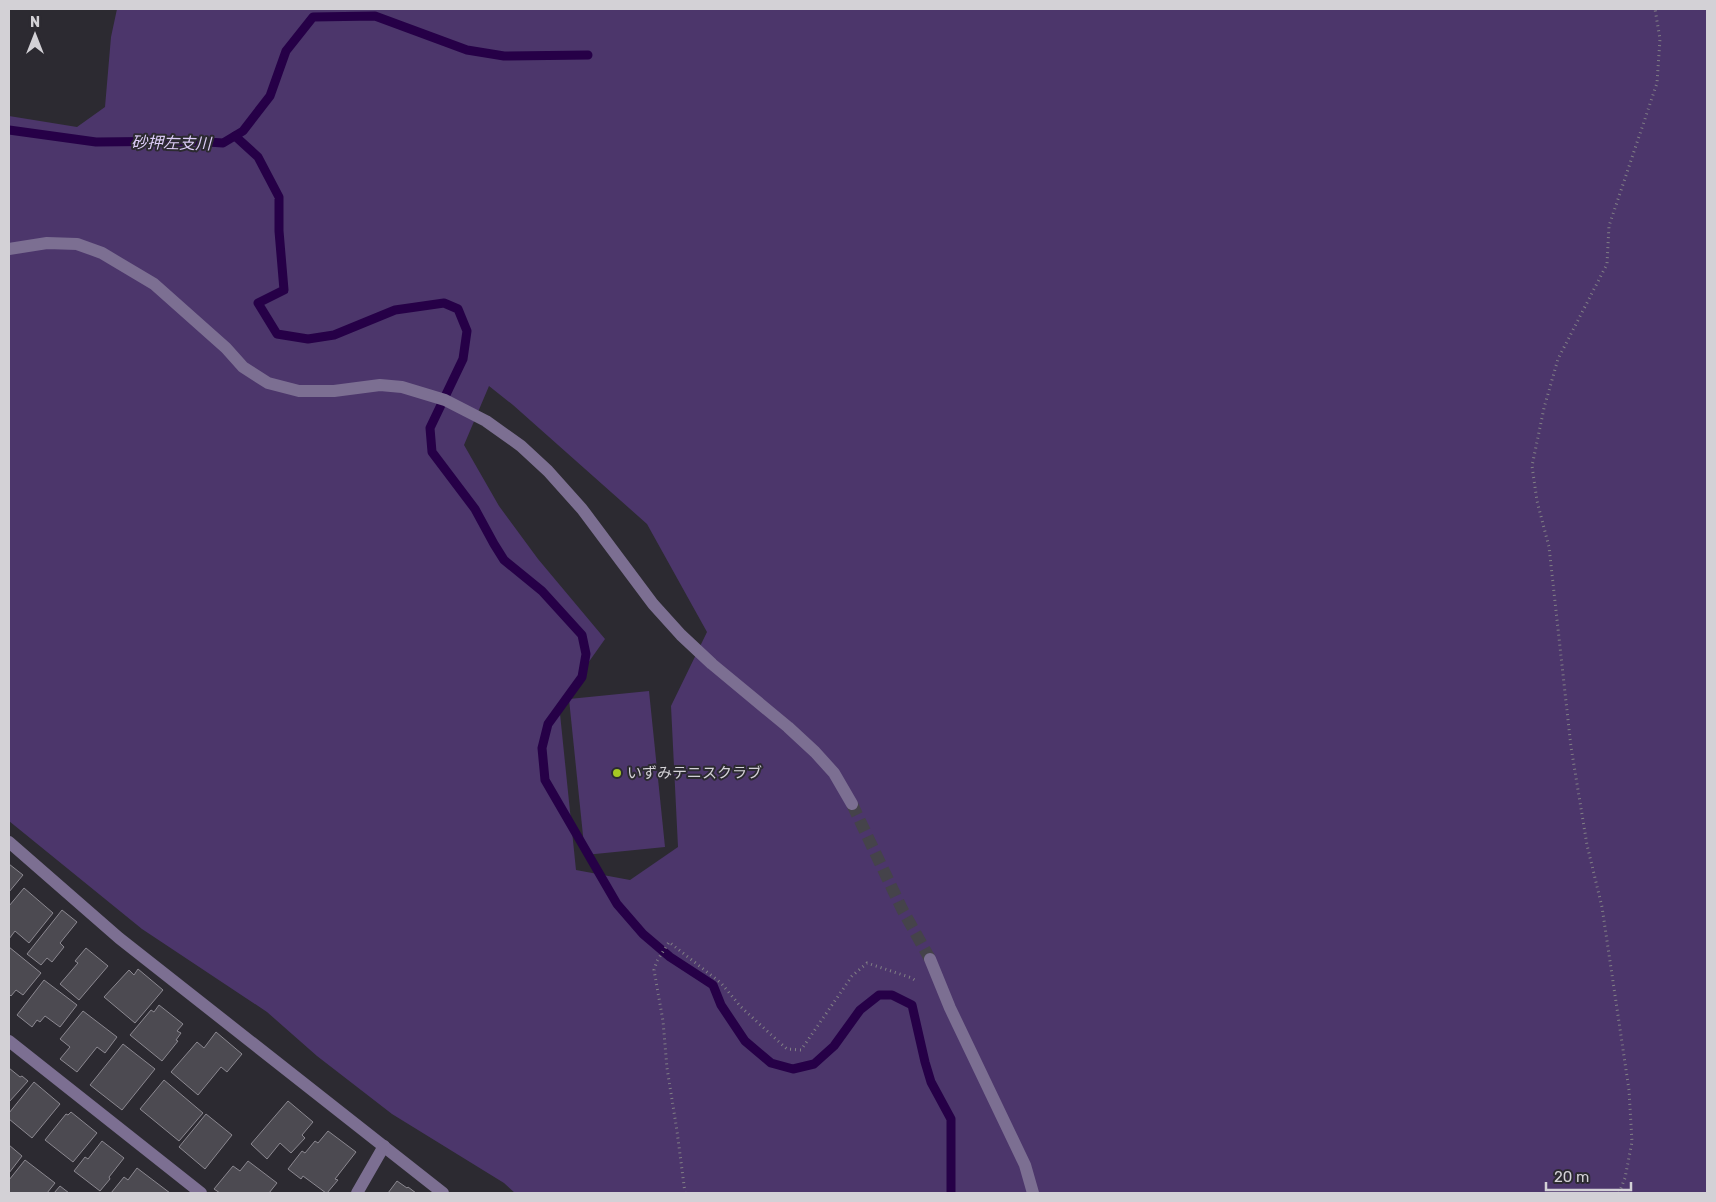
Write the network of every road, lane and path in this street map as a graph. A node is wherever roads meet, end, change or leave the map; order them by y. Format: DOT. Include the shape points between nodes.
graph roads {
  1 [pos="1655,9"];
  2 [pos="9,249"];
  3 [pos="852,804"];
  4 [pos="9,842"];
  5 [pos="930,959"];
  6 [pos="920,984"];
  7 [pos="9,1041"];
  8 [pos="384,1146"];
  9 [pos="201,1193"];
  10 [pos="357,1193"];
  11 [pos="443,1193"];
  12 [pos="684,1193"];
  13 [pos="1033,1193"];
  14 [pos="1619,1193"];
  1 -- 14 [label="path" via="1660,39 1657,83 1609,226 1607,264 1558,359 1532,466 1549,547 1571,747 1587,846 1602,907 1629,1090 1632,1142"];
  2 -- 3 [label="street" via="47,242 77,244 102,254 154,284 243,367 268,384 299,391 334,391 380,385 402,387 445,400 486,421 521,446 548,471 676,629 815,752 834,773"];
  4 -- 8 [label="street" via="119,938"];
  5 -- 13 [label="street" via="1025,1165"];
  6 -- 12 [label="path" via="912,978 867,963 852,976 801,1050 787,1048 741,1007 721,983 669,942 654,970"];
  7 -- 9 [label="street"];
  8 -- 10 [label="street"];
  8 -- 11 [label="street"];
}
